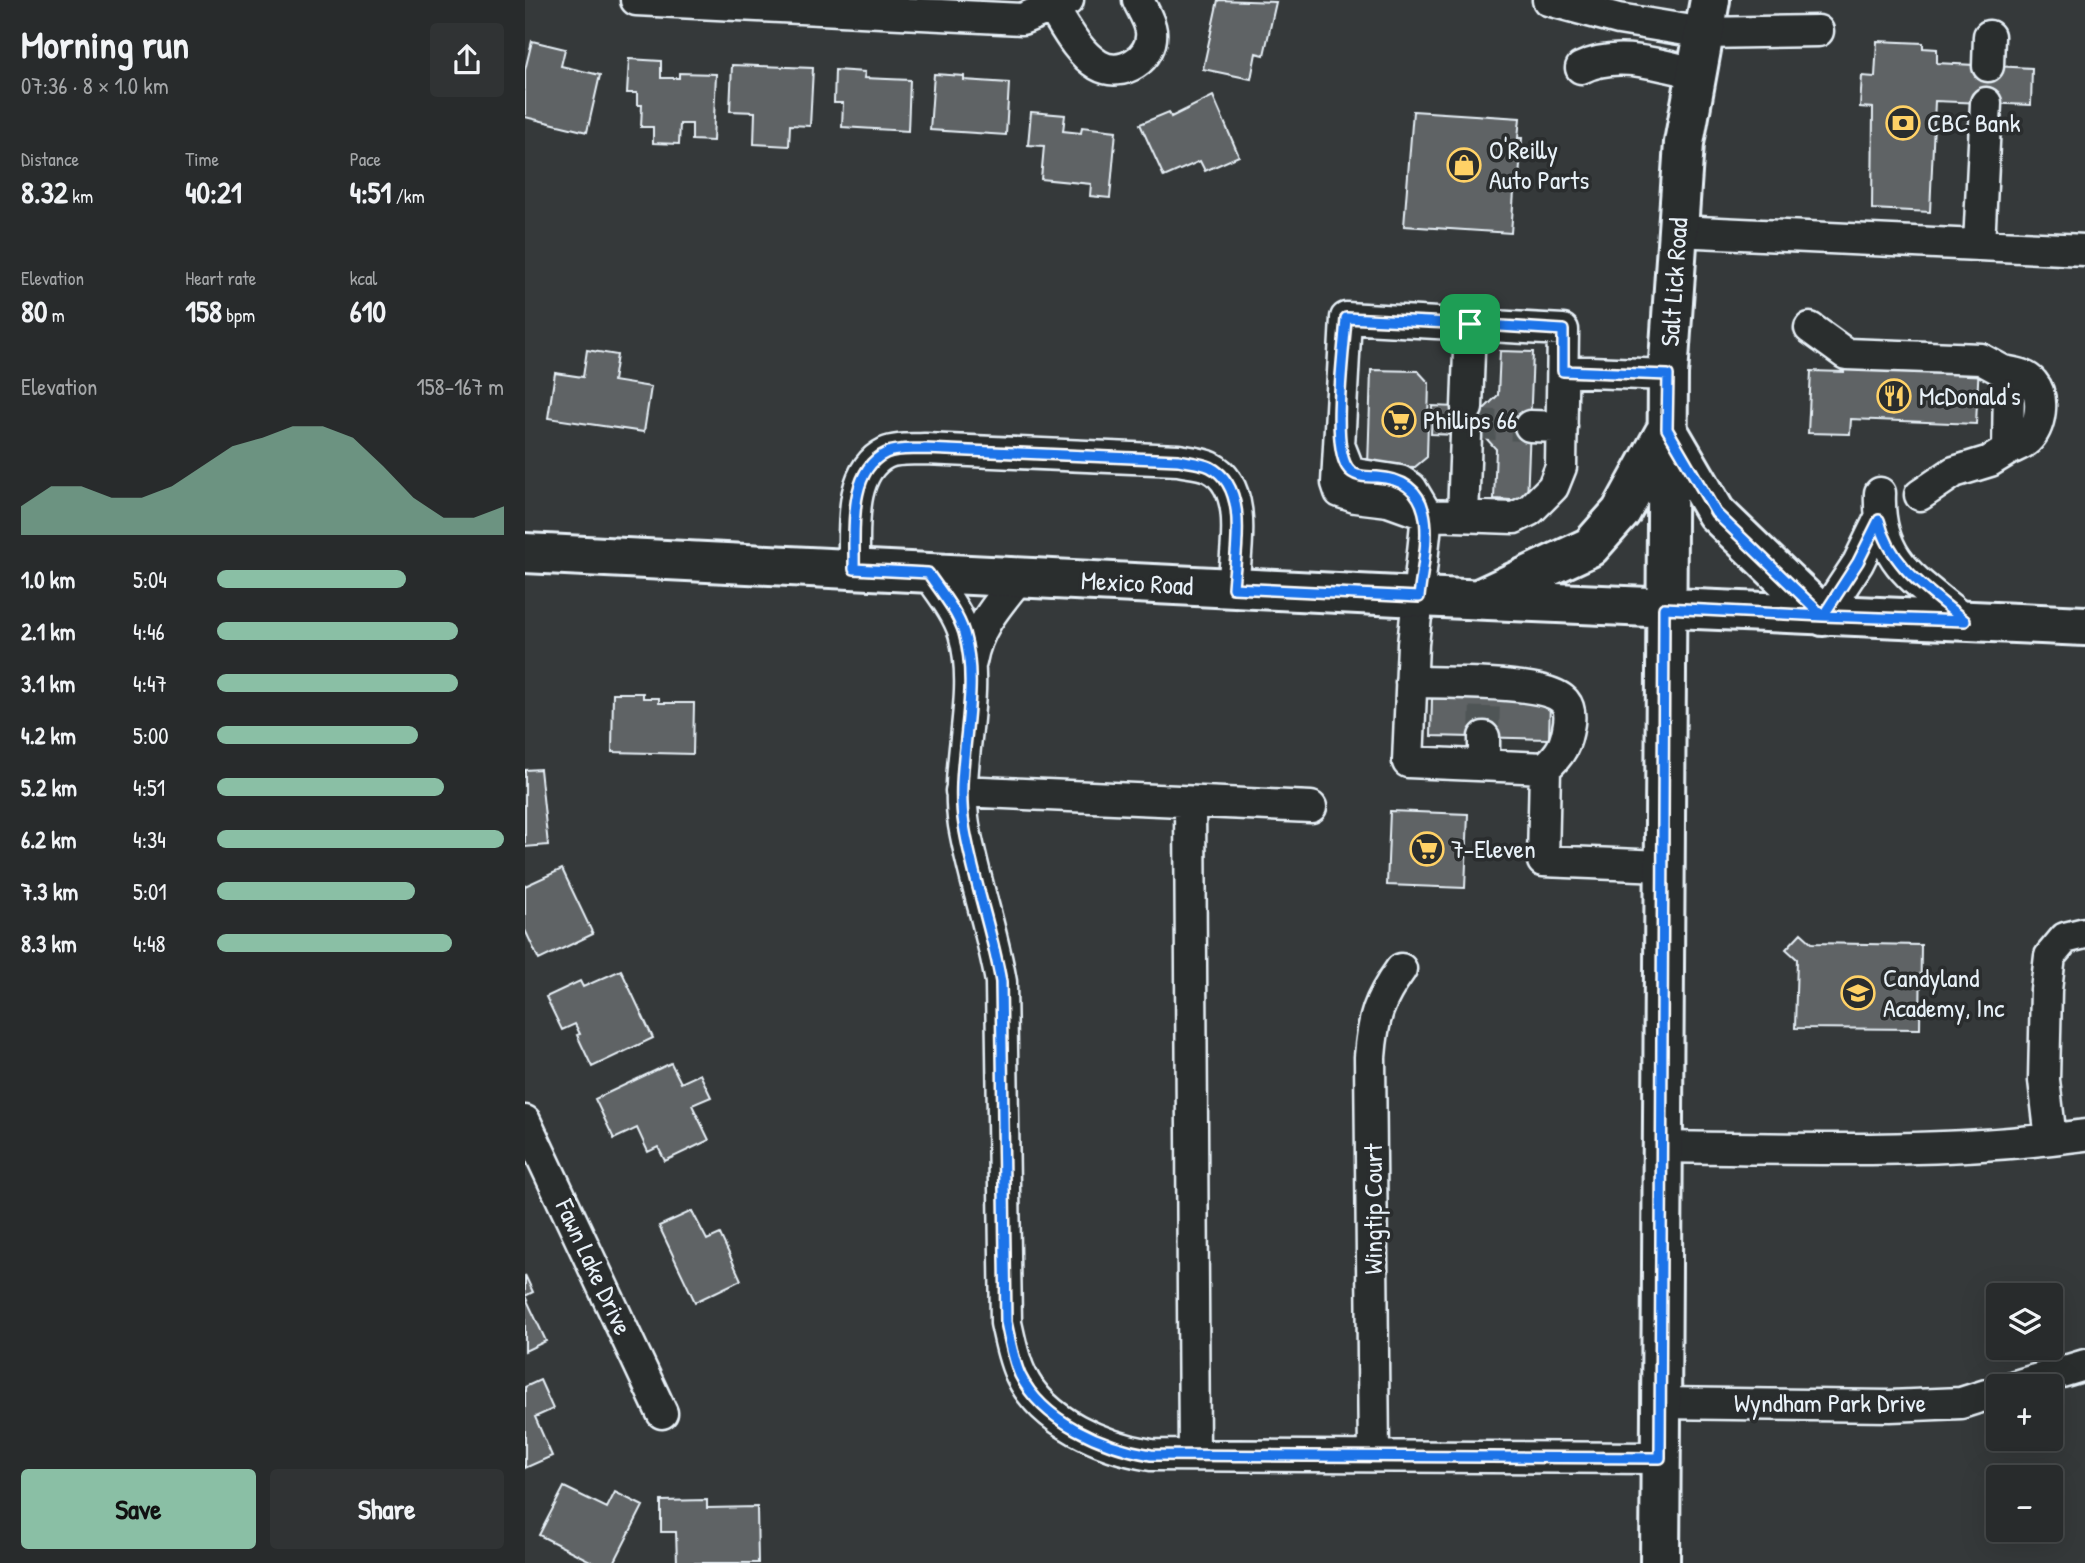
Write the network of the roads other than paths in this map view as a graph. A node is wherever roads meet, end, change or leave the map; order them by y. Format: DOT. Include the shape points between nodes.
graph roads {
  1 [pos="636,0"];
  2 [pos="1138,0"];
  3 [pos="1548,0"];
  4 [pos="1060,4"];
  5 [pos="1707,17"];
  6 [pos="1818,31"];
  7 [pos="1989,36"];
  8 [pos="1988,66"];
  9 [pos="1581,68"];
  10 [pos="1697,73"];
  11 [pos="1986,103"];
  12 [pos="1677,231"];
  13 [pos="1979,245"];
  14 [pos="2085,250"];
  15 [pos="1470,324"];
  16 [pos="1810,328"];
  17 [pos="1563,371"];
  18 [pos="1668,375"];
  19 [pos="1530,426"];
  20 [pos="1562,427"];
  21 [pos="1667,429"];
  22 [pos="1920,495"];
  23 [pos="1427,515"];
  24 [pos="1463,516"];
  25 [pos="525,553"];
  26 [pos="854,569"];
  27 [pos="928,573"];
  28 [pos="1019,578"];
  29 [pos="1233,588"];
  30 [pos="1419,597"];
  31 [pos="1478,600"];
  32 [pos="1664,608"];
  33 [pos="1823,616"];
  34 [pos="1965,621"];
  35 [pos="2085,626"];
  36 [pos="969,676"];
  37 [pos="1411,682"];
  38 [pos="1545,768"];
  39 [pos="961,791"];
  40 [pos="1190,802"];
  41 [pos="1311,807"];
  42 [pos="1663,866"];
  43 [pos="2085,933"];
  44 [pos="1401,969"];
  45 [pos="525,1121"];
  46 [pos="2085,1135"];
  47 [pos="2051,1139"];
  48 [pos="1662,1147"];
  49 [pos="2085,1365"];
  50 [pos="2055,1374"];
  51 [pos="1986,1395"];
  52 [pos="1660,1403"];
  53 [pos="662,1413"];
  54 [pos="1194,1455"];
  55 [pos="1374,1456"];
  56 [pos="1660,1458"];
  57 [pos="1660,1563"];
  1 -- 4 [label="street" via="1022,19"];
  2 -- 4 [label="street" via="1151,30 1149,49 1136,64 1121,69 1099,66 1078,46"];
  3 -- 5 [label="street" via="1619,19"];
  5 -- 6 [label="street"];
  5 -- 10 [label="main road, Salt Lick Road"];
  7 -- 8 [label="street"];
  9 -- 10 [label="street" via="1598,59 1618,59"];
  10 -- 12 [label="main road, Salt Lick Road" via="1684,143"];
  11 -- 13 [label="street"];
  12 -- 13 [label="street"];
  12 -- 18 [label="main road, Salt Lick Road"];
  13 -- 14 [label="street"];
  15 -- 17 [label="street" via="1563,330"];
  15 -- 23 [label="street" via="1346,318 1339,445 1348,468 1355,474 1400,481 1411,488"];
  15 -- 24 [label="street"];
  16 -- 22 [label="street" via="1846,354 1981,359 2033,383 2040,412 2027,440 1990,461 1954,472"];
  17 -- 18 [label="street"];
  17 -- 20 [label="street"];
  18 -- 21 [label="main road, Salt Lick Road"];
  19 -- 20 [label="street"];
  20 -- 24 [label="street" via="1561,467 1553,486 1530,510 1514,518"];
  21 -- 31 [label="main road" via="1621,512 1590,547"];
  21 -- 32 [label="main road, Salt Lick Road"];
  21 -- 33 [label="main road" via="1716,513"];
  23 -- 24 [label="street"];
  23 -- 30 [label="street"];
  25 -- 26 [label="main road, Mexico Road"];
  26 -- 27 [label="main road, Mexico Road"];
  26 -- 29 [label="street" via="857,502 863,477 873,461 889,451 1178,460 1210,467 1226,481 1234,499"];
  27 -- 28 [label="main road, Mexico Road"];
  27 -- 36 [label="street" via="964,632"];
  28 -- 29 [label="main road, Mexico Road"];
  28 -- 36 [label="street" via="979,634"];
  29 -- 30 [label="main road, Mexico Road"];
  30 -- 31 [label="main road, Mexico Road"];
  30 -- 37 [label="street"];
  31 -- 32 [label="main road, Mexico Road"];
  32 -- 33 [label="main road, Mexico Road"];
  32 -- 42 [label="main road, Salt Lick Road"];
  33 -- 34 [label="main road, Mexico Road"];
  33 -- 34 [label="street" via="1858,562 1879,506 1884,540 1897,563"];
  34 -- 35 [label="main road, Mexico Road"];
  36 -- 39 [label="street"];
  37 -- 38 [label="street" via="1408,762 1484,751"];
  37 -- 38 [label="street" via="1485,692 1531,688 1565,700 1570,713 1563,753"];
  38 -- 42 [label="street" via="1543,862"];
  39 -- 40 [label="street"];
  39 -- 54 [label="street" via="964,826 993,933 1001,982 1006,1322 1021,1376 1049,1412 1097,1441 1151,1455"];
  40 -- 41 [label="street"];
  40 -- 54 [label="street"];
  42 -- 48 [label="main road, Salt Lick Road"];
  43 -- 47 [label="street" via="2065,938 2050,956 2045,1080"];
  44 -- 55 [label="street, Wingtip Court" via="1381,997 1370,1057"];
  45 -- 53 [label="street, Fawn Lake Drive"];
  46 -- 47 [label="street"];
  47 -- 48 [label="street" via="2015,1144"];
  48 -- 52 [label="main road, Salt Lick Road"];
  49 -- 50 [label="street"];
  51 -- 52 [label="street, Wyndham Park Drive" via="1961,1403 1890,1406"];
  52 -- 56 [label="main road, Salt Lick Road"];
  54 -- 55 [label="street"];
  55 -- 56 [label="street"];
  56 -- 57 [label="main road, Salt Lick Road"];
}
